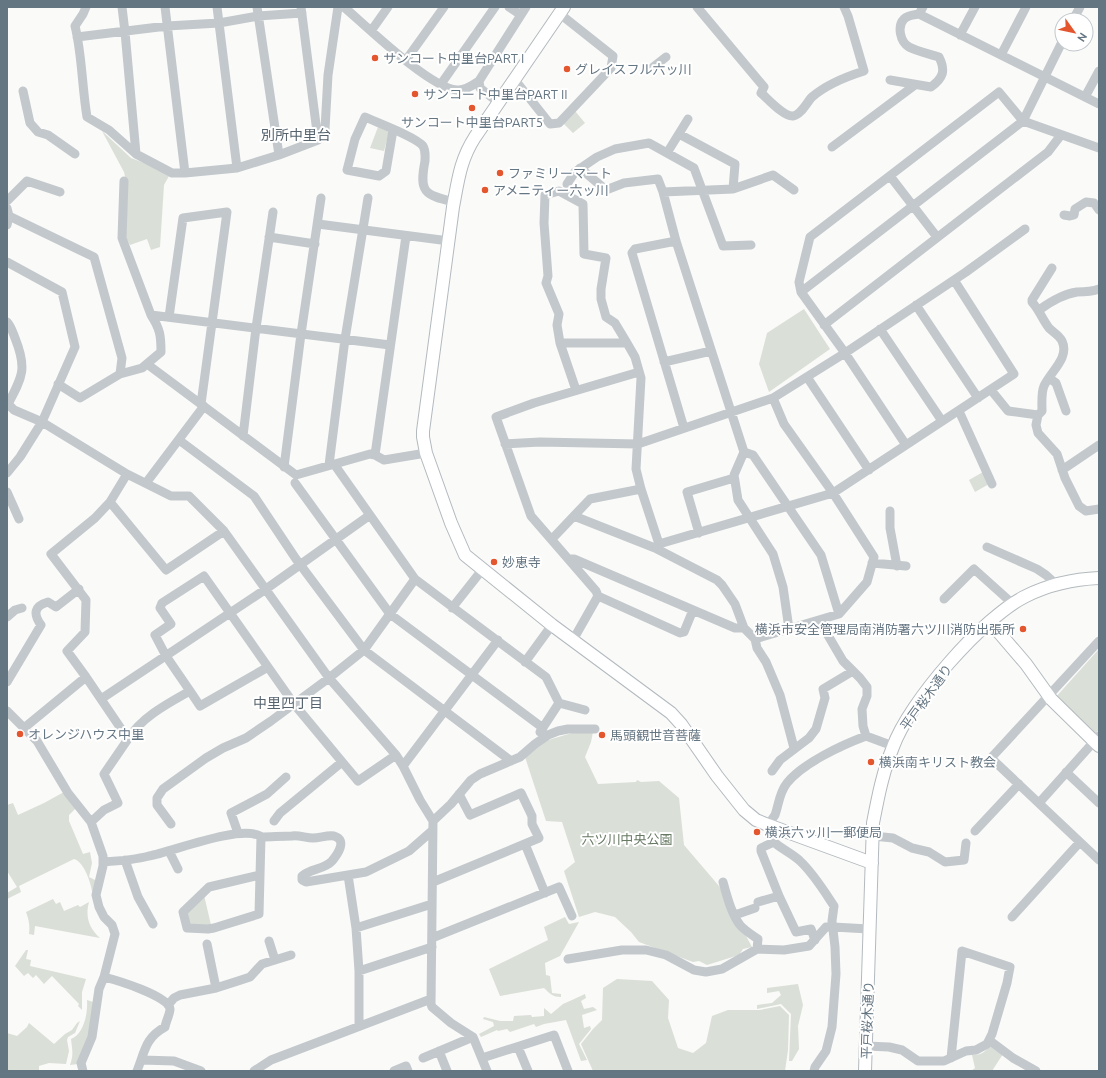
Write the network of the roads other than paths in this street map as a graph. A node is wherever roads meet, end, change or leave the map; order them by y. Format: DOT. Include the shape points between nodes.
graph roads {
  1 [pos="86,7"];
  2 [pos="122,7"];
  3 [pos="165,7"];
  4 [pos="217,7"];
  5 [pos="338,7"];
  6 [pos="344,7"];
  7 [pos="388,7"];
  8 [pos="444,7"];
  9 [pos="495,7"];
  10 [pos="509,7"];
  11 [pos="526,7"];
  12 [pos="697,7"];
  13 [pos="844,7"];
  14 [pos="975,7"];
  15 [pos="1026,7"];
  16 [pos="302,10"];
  17 [pos="562,11"];
  18 [pos="921,11"];
  19 [pos="258,12"];
  20 [pos="521,15"];
  21 [pos="219,23"];
  22 [pos="167,26"];
  23 [pos="371,31"];
  24 [pos="126,32"];
  25 [pos="960,35"];
  26 [pos="77,37"];
  27 [pos="1057,52"];
  28 [pos="1001,55"];
  29 [pos="666,57"];
  30 [pos="406,60"];
  31 [pos="652,68"];
  32 [pos="1099,71"];
  33 [pos="1044,77"];
  34 [pos="515,80"];
  35 [pos="890,80"];
  36 [pos="479,81"];
  37 [pos="441,84"];
  38 [pos="915,85"];
  39 [pos="24,91"];
  40 [pos="1085,98"];
  41 [pos="499,103"];
  42 [pos="1099,104"];
  43 [pos="688,119"];
  44 [pos="1023,121"];
  45 [pos="393,130"];
  46 [pos="679,134"];
  47 [pos="1061,135"];
  48 [pos="318,140"];
  49 [pos="832,147"];
  50 [pos="1099,148"];
  51 [pos="667,153"];
  52 [pos="75,154"];
  53 [pos="136,154"];
  54 [pos="279,155"];
  55 [pos="237,168"];
  56 [pos="580,168"];
  57 [pos="185,173"];
  58 [pos="890,176"];
  59 [pos="124,181"];
  60 [pos="566,184"];
  61 [pos="733,189"];
  62 [pos="701,190"];
  63 [pos="794,190"];
  64 [pos="60,192"];
  65 [pos="663,192"];
  66 [pos="321,198"];
  67 [pos="368,198"];
  68 [pos="7,201"];
  69 [pos="454,202"];
  70 [pos="913,205"];
  71 [pos="1099,210"];
  72 [pos="273,212"];
  73 [pos="1064,215"];
  74 [pos="8,216"];
  75 [pos="318,224"];
  76 [pos="1025,229"];
  77 [pos="362,230"];
  78 [pos="406,236"];
  79 [pos="269,237"];
  80 [pos="937,237"];
  81 [pos="676,241"];
  82 [pos="449,242"];
  83 [pos="315,244"];
  84 [pos="751,245"];
  85 [pos="7,262"];
  86 [pos="1052,268"];
  87 [pos="954,280"];
  88 [pos="1099,290"];
  89 [pos="801,292"];
  90 [pos="916,305"];
  91 [pos="1039,310"];
  92 [pos="151,315"];
  93 [pos="169,317"];
  94 [pos="7,322"];
  95 [pos="212,322"];
  96 [pos="824,325"];
  97 [pos="256,328"];
  98 [pos="880,329"];
  99 [pos="301,334"];
  100 [pos="345,339"];
  101 [pos="560,343"];
  102 [pos="627,343"];
  103 [pos="390,345"];
  104 [pos="711,351"];
  105 [pos="844,353"];
  106 [pos="664,362"];
  107 [pos="147,364"];
  108 [pos="639,372"];
  109 [pos="120,374"];
  110 [pos="806,377"];
  111 [pos="1049,378"];
  112 [pos="58,384"];
  113 [pos="576,390"];
  114 [pos="991,390"];
  115 [pos="773,398"];
  116 [pos="978,398"];
  117 [pos="203,405"];
  118 [pos="958,411"];
  119 [pos="1066,411"];
  120 [pos="731,413"];
  121 [pos="1038,415"];
  122 [pos="942,421"];
  123 [pos="42,422"];
  124 [pos="684,428"];
  125 [pos="243,436"];
  126 [pos="179,440"];
  127 [pos="505,444"];
  128 [pos="638,444"];
  129 [pos="1099,444"];
  130 [pos="906,445"];
  131 [pos="744,452"];
  132 [pos="426,453"];
  133 [pos="375,455"];
  134 [pos="331,465"];
  135 [pos="869,470"];
  136 [pos="1062,470"];
  137 [pos="7,473"];
  138 [pos="127,474"];
  139 [pos="290,474"];
  140 [pos="734,478"];
  141 [pos="146,483"];
  142 [pos="992,484"];
  143 [pos="641,489"];
  144 [pos="7,492"];
  145 [pos="833,493"];
  146 [pos="110,502"];
  147 [pos="787,507"];
  148 [pos="1099,509"];
  149 [pos="890,511"];
  150 [pos="370,515"];
  151 [pos="574,516"];
  152 [pos="19,518"];
  153 [pos="749,518"];
  154 [pos="224,531"];
  155 [pos="698,533"];
  156 [pos="552,539"];
  157 [pos="335,540"];
  158 [pos="657,546"];
  159 [pos="987,547"];
  160 [pos="569,559"];
  161 [pos="300,564"];
  162 [pos="872,564"];
  163 [pos="482,570"];
  164 [pos="1099,578"];
  165 [pos="414,579"];
  166 [pos="1057,585"];
  167 [pos="78,588"];
  168 [pos="266,589"];
  169 [pos="598,596"];
  170 [pos="944,599"];
  171 [pos="1013,604"];
  172 [pos="22,608"];
  173 [pos="452,608"];
  174 [pos="693,610"];
  175 [pos="230,613"];
  176 [pos="390,614"];
  177 [pos="839,614"];
  178 [pos="7,617"];
  179 [pos="819,620"];
  180 [pos="990,622"];
  181 [pos="552,625"];
  182 [pos="744,628"];
  183 [pos="789,629"];
  184 [pos="755,639"];
  185 [pos="498,640"];
  186 [pos="573,640"];
  187 [pos="1099,641"];
  188 [pos="364,650"];
  189 [pos="166,656"];
  190 [pos="524,662"];
  191 [pos="268,667"];
  192 [pos="853,671"];
  193 [pos="471,675"];
  194 [pos="86,677"];
  195 [pos="329,678"];
  196 [pos="7,682"];
  197 [pos="190,691"];
  198 [pos="1048,696"];
  199 [pos="101,699"];
  200 [pos="559,703"];
  201 [pos="294,704"];
  202 [pos="585,710"];
  203 [pos="7,711"];
  204 [pos="444,711"];
  205 [pos="24,728"];
  206 [pos="543,728"];
  207 [pos="595,729"];
  208 [pos="866,736"];
  209 [pos="128,739"];
  210 [pos="1097,741"];
  211 [pos="534,744"];
  212 [pos="893,746"];
  213 [pos="794,748"];
  214 [pos="396,755"];
  215 [pos="511,761"];
  216 [pos="342,762"];
  217 [pos="403,766"];
  218 [pos="772,771"];
  219 [pos="1066,772"];
  220 [pos="286,777"];
  221 [pos="1019,784"];
  222 [pos="459,794"];
  223 [pos="1039,803"];
  224 [pos="1099,803"];
  225 [pos="274,821"];
  226 [pos="92,822"];
  227 [pos="171,824"];
  228 [pos="433,825"];
  229 [pos="770,825"];
  230 [pos="975,831"];
  231 [pos="238,833"];
  232 [pos="873,836"];
  233 [pos="261,837"];
  234 [pos="774,842"];
  235 [pos="1080,842"];
  236 [pos="966,843"];
  237 [pos="525,844"];
  238 [pos="169,851"];
  239 [pos="125,860"];
  240 [pos="1099,860"];
  241 [pos="103,862"];
  242 [pos="872,863"];
  243 [pos="178,869"];
  244 [pos="260,875"];
  245 [pos="348,876"];
  246 [pos="433,882"];
  247 [pos="723,882"];
  248 [pos="545,893"];
  249 [pos="779,896"];
  250 [pos="432,904"];
  251 [pos="735,915"];
  252 [pos="572,916"];
  253 [pos="1012,917"];
  254 [pos="153,924"];
  255 [pos="832,926"];
  256 [pos="356,928"];
  257 [pos="869,929"];
  258 [pos="815,940"];
  259 [pos="269,941"];
  260 [pos="432,942"];
  261 [pos="207,944"];
  262 [pos="757,949"];
  263 [pos="291,955"];
  264 [pos="568,959"];
  265 [pos="275,960"];
  266 [pos="359,971"];
  267 [pos="104,977"];
  268 [pos="216,988"];
  269 [pos="431,999"];
  270 [pos="168,1006"];
  271 [pos="359,1026"];
  272 [pos="473,1037"];
  273 [pos="989,1040"];
  274 [pos="866,1046"];
  275 [pos="518,1047"];
  276 [pos="439,1051"];
  277 [pos="423,1058"];
  278 [pos="482,1058"];
  279 [pos="951,1058"];
  280 [pos="142,1060"];
  281 [pos="918,1061"];
  282 [pos="181,1067"];
  283 [pos="83,1071"];
  284 [pos="137,1071"];
  285 [pos="201,1071"];
  286 [pos="254,1071"];
  287 [pos="394,1071"];
  288 [pos="408,1071"];
  289 [pos="447,1071"];
  290 [pos="487,1071"];
  291 [pos="528,1071"];
  292 [pos="568,1071"];
  293 [pos="814,1071"];
  294 [pos="865,1071"];
  295 [pos="919,1071"];
  296 [pos="1036,1071"];
  1 -- 26 [label="street" via="75,26"];
  2 -- 24 [label="street"];
  3 -- 22 [label="street"];
  4 -- 21 [label="street"];
  5 -- 48 [label="street" via="328,75 325,128"];
  6 -- 23 [label="street"];
  7 -- 23 [label="street"];
  8 -- 30 [label="street"];
  9 -- 37 [label="street"];
  10 -- 20 [label="street"];
  11 -- 20 [label="street"];
  12 -- 13 [label="street" via="764,87 761,93 785,114 793,116 799,113 811,98 833,82 864,71"];
  14 -- 25 [label="street"];
  15 -- 28 [label="street"];
  16 -- 19 [label="street"];
  16 -- 48 [label="street"];
  17 -- 34 [label="street"];
  17 -- 34 [label="street" via="613,56 611,68 560,123 550,124"];
  18 -- 25 [label="street"];
  18 -- 38 [label="street" via="904,19 900,31 902,40 908,46 939,57 943,65 939,81 931,87"];
  19 -- 21 [label="street"];
  19 -- 54 [label="street"];
  20 -- 36 [label="street"];
  21 -- 22 [label="street"];
  21 -- 55 [label="street"];
  22 -- 24 [label="street"];
  22 -- 57 [label="street"];
  23 -- 30 [label="street"];
  24 -- 26 [label="street"];
  24 -- 53 [label="street"];
  25 -- 28 [label="street"];
  26 -- 53 [label="street" via="87,117 109,130"];
  27 -- 33 [label="street"];
  28 -- 33 [label="street"];
  29 -- 31 [label="street"];
  30 -- 37 [label="street"];
  32 -- 40 [label="street"];
  33 -- 40 [label="street"];
  33 -- 44 [label="street"];
  34 -- 41 [label="street"];
  35 -- 38 [label="street"];
  36 -- 37 [label="street" via="460,90"];
  36 -- 41 [label="street" via="480,88"];
  38 -- 49 [label="street"];
  39 -- 52 [label="street" via="30,123 38,132 48,135"];
  40 -- 42 [label="street"];
  41 -- 69 [label="street" via="464,157"];
  43 -- 46 [label="street"];
  44 -- 47 [label="street"];
  44 -- 58 [label="street" via="999,92"];
  44 -- 70 [label="street"];
  45 -- 45 [label="street" via="365,117 354,139 347,170 379,176 386,171"];
  45 -- 69 [label="street" via="419,142 423,147 426,153 422,184 425,190 437,198"];
  46 -- 51 [label="street"];
  46 -- 61 [label="street" via="736,164"];
  47 -- 50 [label="street"];
  47 -- 80 [label="street" via="1048,152"];
  48 -- 54 [label="street"];
  51 -- 56 [label="street" via="649,143 615,149"];
  51 -- 62 [label="street" via="694,168"];
  53 -- 57 [label="street" via="172,173"];
  54 -- 55 [label="street"];
  55 -- 57 [label="street"];
  56 -- 60 [label="street"];
  56 -- 65 [label="street" via="606,190 624,183 658,179"];
  58 -- 70 [label="street"];
  58 -- 89 [label="street" via="810,237 799,282"];
  59 -- 92 [label="street" via="122,238"];
  61 -- 62 [label="street"];
  61 -- 63 [label="street" via="773,175"];
  62 -- 65 [label="street"];
  62 -- 84 [label="street" via="723,246"];
  64 -- 68 [label="street" via="27,181"];
  65 -- 81 [label="street"];
  66 -- 75 [label="street"];
  67 -- 77 [label="street"];
  69 -- 82 [label="street"];
  70 -- 80 [label="street"];
  70 -- 89 [label="street"];
  71 -- 73 [label="street" via="1094,203 1086,202 1075,209 1074,214"];
  72 -- 79 [label="street"];
  74 -- 109 [label="street" via="94,257 122,358"];
  75 -- 77 [label="street"];
  75 -- 83 [label="street"];
  76 -- 87 [label="street"];
  77 -- 78 [label="street"];
  77 -- 100 [label="street"];
  78 -- 82 [label="street"];
  78 -- 103 [label="street"];
  79 -- 83 [label="street"];
  79 -- 97 [label="street"];
  80 -- 96 [label="street"];
  81 -- 104 [label="street"];
  81 -- 106 [label="street" via="635,249 632,253"];
  82 -- 132 [label="street" via="423,431"];
  83 -- 99 [label="street"];
  85 -- 112 [label="street" via="66,291 75,348"];
  86 -- 91 [label="street" via="1032,300"];
  87 -- 90 [label="street"];
  87 -- 114 [label="street" via="1014,374"];
  88 -- 91 [label="street" via="1076,292 1050,301"];
  89 -- 96 [label="street"];
  90 -- 98 [label="street"];
  90 -- 116 [label="street"];
  91 -- 111 [label="street" via="1049,328 1062,340 1064,349"];
  92 -- 93 [label="street"];
  92 -- 107 [label="street" via="161,337 161,352"];
  93 -- 95 [label="street"];
  93 -- 95 [label="street" via="182,218 227,212"];
  94 -- 123 [label="street" via="20,351 23,368 8,404 14,410"];
  95 -- 97 [label="street"];
  95 -- 117 [label="street"];
  96 -- 105 [label="street"];
  97 -- 99 [label="street"];
  97 -- 125 [label="street"];
  98 -- 105 [label="street"];
  98 -- 122 [label="street"];
  99 -- 100 [label="street"];
  99 -- 139 [label="street"];
  100 -- 103 [label="street"];
  100 -- 134 [label="street"];
  101 -- 102 [label="street"];
  101 -- 102 [label="street" via="557,325 559,314 546,283 548,276 544,223 544,195 559,191 583,204 584,254 606,258 601,299 606,317 615,323"];
  101 -- 113 [label="street"];
  102 -- 108 [label="street" via="636,357"];
  103 -- 133 [label="street"];
  104 -- 106 [label="street"];
  104 -- 120 [label="street"];
  105 -- 110 [label="street"];
  105 -- 130 [label="street"];
  106 -- 124 [label="street"];
  107 -- 109 [label="street" via="142,368"];
  107 -- 117 [label="street"];
  108 -- 113 [label="street"];
  108 -- 128 [label="street" via="641,378"];
  109 -- 112 [label="street" via="80,398"];
  110 -- 115 [label="street"];
  110 -- 135 [label="street"];
  111 -- 119 [label="street" via="1056,383"];
  111 -- 121 [label="street" via="1044,387 1042,411"];
  112 -- 123 [label="street"];
  113 -- 127 [label="street" via="496,417"];
  114 -- 116 [label="street"];
  114 -- 121 [label="street" via="1008,411"];
  115 -- 120 [label="street"];
  115 -- 145 [label="street" via="784,424"];
  116 -- 118 [label="street"];
  117 -- 125 [label="street"];
  117 -- 126 [label="street"];
  118 -- 122 [label="street"];
  118 -- 142 [label="street"];
  120 -- 124 [label="street"];
  120 -- 131 [label="street"];
  121 -- 136 [label="street" via="1038,434 1057,454"];
  122 -- 130 [label="street"];
  123 -- 137 [label="street"];
  123 -- 138 [label="street"];
  124 -- 128 [label="street"];
  125 -- 139 [label="street"];
  126 -- 141 [label="street"];
  126 -- 161 [label="street" via="254,496"];
  127 -- 128 [label="street"];
  127 -- 156 [label="street" via="531,516"];
  128 -- 143 [label="street" via="636,469"];
  129 -- 136 [label="street"];
  130 -- 135 [label="street"];
  131 -- 140 [label="street"];
  131 -- 147 [label="street" via="753,455"];
  132 -- 133 [label="street" via="384,460"];
  132 -- 163 [label="street" via="463,551"];
  133 -- 134 [label="street" via="370,454"];
  134 -- 139 [label="street" via="296,475"];
  134 -- 150 [label="street"];
  135 -- 145 [label="street"];
  136 -- 148 [label="street" via="1078,506 1086,511"];
  138 -- 141 [label="street"];
  138 -- 146 [label="street"];
  139 -- 157 [label="street"];
  140 -- 153 [label="street" via="738,500"];
  140 -- 155 [label="street" via="687,492"];
  141 -- 154 [label="street" via="171,496 189,496"];
  143 -- 151 [label="street" via="590,498"];
  143 -- 158 [label="street"];
  144 -- 152 [label="street"];
  145 -- 147 [label="street"];
  145 -- 162 [label="street" via="874,557"];
  146 -- 154 [label="street" via="166,570"];
  146 -- 167 [label="street" via="96,518 51,554"];
  147 -- 153 [label="street"];
  147 -- 177 [label="street" via="821,555"];
  149 -- 162 [label="street" via="890,528 902,566"];
  150 -- 157 [label="street"];
  150 -- 165 [label="street"];
  151 -- 156 [label="street"];
  151 -- 158 [label="street"];
  153 -- 155 [label="street"];
  153 -- 183 [label="street" via="773,554 783,586"];
  154 -- 168 [label="street"];
  155 -- 158 [label="street"];
  156 -- 160 [label="street"];
  157 -- 161 [label="street"];
  157 -- 176 [label="street"];
  158 -- 182 [label="street" via="717,580 735,604"];
  159 -- 166 [label="street" via="1038,569"];
  160 -- 169 [label="street"];
  160 -- 174 [label="street"];
  161 -- 168 [label="street"];
  161 -- 188 [label="street"];
  162 -- 177 [label="street" via="867,582"];
  163 -- 173 [label="street"];
  163 -- 181 [label="street"];
  164 -- 166 [label="street, 平戸桜木通り"];
  165 -- 173 [label="street"];
  165 -- 176 [label="street"];
  166 -- 171 [label="street, 平戸桜木通り" via="1026,596"];
  167 -- 194 [label="street" via="86,600 85,632 67,651"];
  167 -- 196 [label="street" via="56,607 48,602 41,604 36,611 36,618 40,624"];
  168 -- 175 [label="street"];
  168 -- 195 [label="street"];
  169 -- 174 [label="street" via="680,633 684,632"];
  169 -- 186 [label="street"];
  170 -- 171 [label="street" via="974,568"];
  171 -- 180 [label="street, 平戸桜木通り"];
  172 -- 178 [label="street"];
  173 -- 185 [label="street"];
  174 -- 182 [label="street" via="735,628"];
  175 -- 189 [label="street"];
  175 -- 189 [label="street" via="204,576 162,603 160,608 171,624 155,635"];
  175 -- 191 [label="street"];
  176 -- 188 [label="street"];
  176 -- 193 [label="street"];
  177 -- 179 [label="street"];
  179 -- 183 [label="street"];
  179 -- 192 [label="street" via="843,661"];
  180 -- 198 [label="street" via="1026,664"];
  180 -- 212 [label="street, 平戸桜木通り" via="936,680 909,716"];
  181 -- 186 [label="street"];
  181 -- 190 [label="street"];
  182 -- 184 [label="street"];
  183 -- 184 [label="street"];
  184 -- 213 [label="street" via="780,695"];
  185 -- 190 [label="street"];
  185 -- 193 [label="street"];
  186 -- 229 [label="street" via="671,713 744,810 756,820"];
  187 -- 198 [label="street"];
  188 -- 195 [label="street"];
  188 -- 204 [label="street"];
  189 -- 197 [label="street"];
  189 -- 199 [label="street"];
  190 -- 200 [label="street" via="546,678"];
  191 -- 197 [label="street" via="200,706"];
  191 -- 201 [label="street"];
  192 -- 208 [label="street" via="867,687 862,709"];
  192 -- 213 [label="street" via="823,689 825,698 816,728 809,738"];
  193 -- 204 [label="street"];
  193 -- 206 [label="street"];
  194 -- 199 [label="street"];
  194 -- 205 [label="street"];
  195 -- 201 [label="street"];
  195 -- 214 [label="street"];
  197 -- 209 [label="street" via="160,709 133,730"];
  198 -- 210 [label="street"];
  198 -- 221 [label="street" via="991,758"];
  199 -- 209 [label="street"];
  200 -- 202 [label="street"];
  200 -- 206 [label="street"];
  201 -- 216 [label="street"];
  201 -- 227 [label="street" via="246,738 206,758 163,789 157,798 157,805"];
  203 -- 205 [label="street"];
  204 -- 215 [label="street"];
  204 -- 217 [label="street"];
  205 -- 226 [label="street" via="37,741 68,793"];
  206 -- 211 [label="street"];
  207 -- 211 [label="street" via="558,731"];
  208 -- 212 [label="street"];
  208 -- 229 [label="street" via="803,768 787,784 778,800"];
  209 -- 226 [label="street" via="104,774 118,803 104,810"];
  210 -- 219 [label="street"];
  211 -- 215 [label="street" via="520,757"];
  212 -- 232 [label="street, 平戸桜木通り" via="878,798"];
  213 -- 218 [label="street"];
  214 -- 216 [label="street" via="358,781"];
  214 -- 217 [label="street"];
  215 -- 222 [label="street" via="480,774"];
  216 -- 225 [label="street" via="280,813"];
  217 -- 228 [label="street"];
  219 -- 223 [label="street"];
  219 -- 224 [label="street"];
  220 -- 231 [label="street" via="267,794 231,813"];
  221 -- 223 [label="street"];
  221 -- 230 [label="street"];
  222 -- 228 [label="street"];
  222 -- 237 [label="street" via="470,815 521,793 539,838"];
  223 -- 235 [label="street"];
  226 -- 241 [label="street"];
  228 -- 245 [label="street" via="409,851 366,872"];
  228 -- 246 [label="street"];
  229 -- 234 [label="street" via="770,836"];
  229 -- 242 [label="street"];
  231 -- 233 [label="street"];
  231 -- 238 [label="street"];
  232 -- 236 [label="street" via="893,838 912,848 929,852 945,862 964,860"];
  232 -- 242 [label="street, 平戸桜木通り"];
  233 -- 244 [label="street"];
  233 -- 245 [label="street" via="334,836 341,842 337,854 324,866 307,871 302,880 306,882"];
  234 -- 249 [label="street" via="761,848 761,851"];
  234 -- 255 [label="street" via="800,861 818,882 834,906"];
  235 -- 240 [label="street"];
  235 -- 253 [label="street"];
  237 -- 246 [label="street"];
  237 -- 248 [label="street"];
  238 -- 239 [label="street"];
  238 -- 243 [label="street"];
  239 -- 241 [label="street"];
  239 -- 254 [label="street" via="138,897"];
  241 -- 267 [label="street" via="96,895 104,917 112,925 115,934"];
  242 -- 257 [label="street, 平戸桜木通り"];
  244 -- 244 [label="street" via="259,914 214,928 187,928 183,912 209,887"];
  245 -- 256 [label="street"];
  246 -- 250 [label="street"];
  247 -- 251 [label="street"];
  248 -- 252 [label="street" via="559,887"];
  248 -- 260 [label="street"];
  249 -- 251 [label="street"];
  249 -- 258 [label="street" via="796,932 811,929"];
  250 -- 256 [label="street"];
  250 -- 260 [label="street"];
  251 -- 262 [label="street" via="740,925 758,939"];
  255 -- 257 [label="street"];
  255 -- 258 [label="street" via="826,928"];
  255 -- 293 [label="street" via="836,974 832,1027 826,1051"];
  256 -- 266 [label="street"];
  257 -- 274 [label="street, 平戸桜木通り"];
  258 -- 262 [label="street" via="809,946 784,950"];
  259 -- 265 [label="street"];
  260 -- 266 [label="street"];
  260 -- 269 [label="street"];
  261 -- 268 [label="street"];
  262 -- 264 [label="street" via="722,969 706,972 694,970 666,955 646,950 622,950"];
  263 -- 265 [label="street"];
  265 -- 268 [label="street" via="262,964 250,977"];
  266 -- 271 [label="street"];
  267 -- 270 [label="street" via="134,986"];
  267 -- 283 [label="street" via="99,989 92,1037 81,1063"];
  268 -- 270 [label="street" via="180,995"];
  269 -- 271 [label="street"];
  269 -- 272 [label="street" via="432,1007"];
  270 -- 280 [label="street" via="170,1008 165,1027 148,1040"];
  271 -- 286 [label="street" via="272,1060"];
  272 -- 276 [label="street"];
  272 -- 278 [label="street"];
  273 -- 279 [label="street" via="976,1050 966,1051"];
  273 -- 279 [label="street" via="1010,967 962,951"];
  273 -- 296 [label="street"];
  274 -- 281 [label="street" via="902,1050"];
  274 -- 294 [label="street, 平戸桜木通り"];
  275 -- 278 [label="street"];
  275 -- 291 [label="street"];
  275 -- 292 [label="street" via="554,1035"];
  276 -- 277 [label="street"];
  276 -- 289 [label="street"];
  278 -- 290 [label="street"];
  279 -- 281 [label="street" via="944,1061"];
  280 -- 282 [label="street" via="174,1061"];
  280 -- 284 [label="street"];
  281 -- 295 [label="street"];
  282 -- 285 [label="street"];
  287 -- 288 [label="street" via="406,1066"];
}
